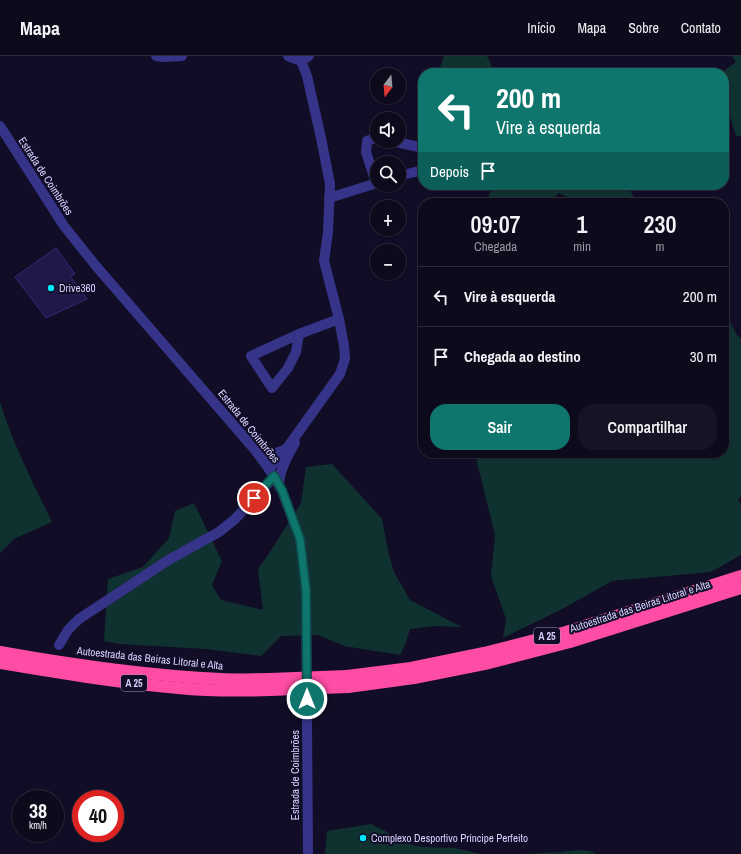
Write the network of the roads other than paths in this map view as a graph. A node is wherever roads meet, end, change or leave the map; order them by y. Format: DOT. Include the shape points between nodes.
graph roads {
  1 [pos="156,56"];
  2 [pos="182,56"];
  3 [pos="288,56"];
  4 [pos="303,58"];
  5 [pos="0,126"];
  6 [pos="370,140"];
  7 [pos="406,144"];
  8 [pos="418,147"];
  9 [pos="370,164"];
  10 [pos="418,171"];
  11 [pos="406,174"];
  12 [pos="370,185"];
  13 [pos="329,198"];
  14 [pos="339,319"];
  15 [pos="299,334"];
  16 [pos="308,419"];
  17 [pos="287,448"];
  18 [pos="255,450"];
  19 [pos="272,473"];
  20 [pos="279,486"];
  21 [pos="741,576"];
  22 [pos="741,588"];
  23 [pos="59,645"];
  24 [pos="0,652"];
  25 [pos="0,663"];
  26 [pos="347,681"];
  27 [pos="270,685"];
  28 [pos="308,854"];
  1 -- 2 [label="street"];
  3 -- 4 [label="street"];
  4 -- 13 [label="street" via="330,184"];
  5 -- 18 [label="street, Estrada de Coimbrões" via="64,226"];
  6 -- 9 [label="street" via="367,141 366,152"];
  7 -- 8 [label="street"];
  10 -- 11 [label="street"];
  12 -- 13 [label="street"];
  13 -- 14 [label="street" via="324,261"];
  14 -- 15 [label="street"];
  14 -- 16 [label="street" via="345,358 340,374"];
  15 -- 15 [label="street" via="251,356 272,388 288,368 296,352"];
  16 -- 17 [label="street"];
  16 -- 20 [label="street" via="286,460"];
  17 -- 18 [label="street" via="279,453"];
  17 -- 19 [label="street"];
  18 -- 19 [label="street, Estrada de Coimbrões"];
  19 -- 20 [label="street, Estrada de Coimbrões"];
  19 -- 23 [label="street" via="235,519 219,532 170,559 79,619 68,630"];
  20 -- 28 [label="street, Estrada de Coimbrões" via="300,539 306,590"];
  21 -- 26 [label="highway, Autoestrada das Beiras Litoral e Alta / A 25" via="566,632"];
  22 -- 26 [label="highway, Autoestrada das Beiras Litoral e Alta / A 25" via="570,642 489,663 414,678"];
  24 -- 27 [label="highway, Autoestrada das Beiras Litoral e Alta / A 25" via="123,671"];
  25 -- 27 [label="highway, Autoestrada das Beiras Litoral e Alta / A 25" via="180,689 222,691"];
  26 -- 27 [label="highway, Autoestrada das Beiras Litoral e Alta / A 25, bridge"];
}
